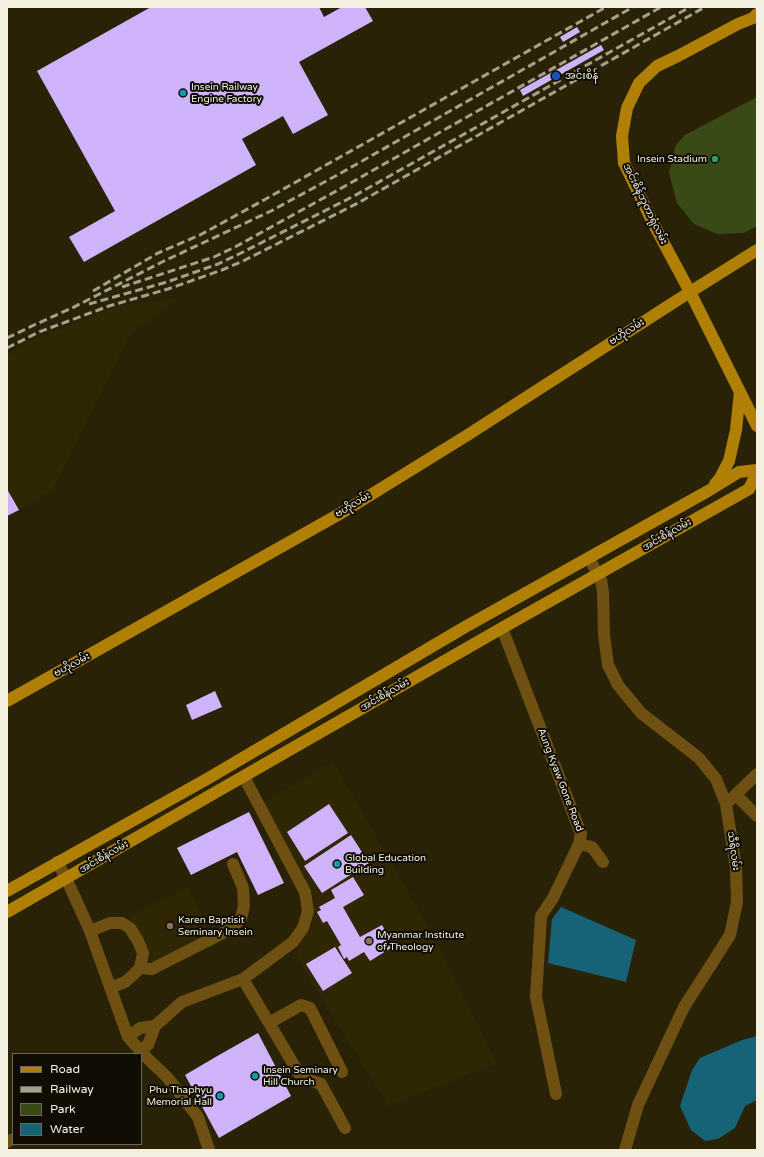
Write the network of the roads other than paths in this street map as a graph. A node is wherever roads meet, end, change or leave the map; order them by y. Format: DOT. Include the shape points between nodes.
graph roads {
  1 [pos="756,17"];
  2 [pos="757,250"];
  3 [pos="690,292"];
  4 [pos="740,392"];
  5 [pos="757,426"];
  6 [pos="757,472"];
  7 [pos="708,491"];
  8 [pos="589,558"];
  9 [pos="598,574"];
  10 [pos="502,628"];
  11 [pos="405,662"];
  12 [pos="415,678"];
  13 [pos="7,701"];
  14 [pos="296,727"];
  15 [pos="304,742"];
  16 [pos="757,774"];
  17 [pos="244,777"];
  18 [pos="207,779"];
  19 [pos="215,794"];
  20 [pos="736,795"];
  21 [pos="726,804"];
  22 [pos="757,816"];
  23 [pos="579,844"];
  24 [pos="57,862"];
  25 [pos="603,862"];
  26 [pos="233,864"];
  27 [pos="66,878"];
  28 [pos="7,891"];
  29 [pos="7,912"];
  30 [pos="90,931"];
  31 [pos="140,968"];
  32 [pos="243,979"];
  33 [pos="110,988"];
  34 [pos="269,1023"];
  35 [pos="155,1026"];
  36 [pos="128,1037"];
  37 [pos="139,1053"];
  38 [pos="143,1058"];
  39 [pos="342,1072"];
  40 [pos="556,1094"];
  41 [pos="345,1128"];
  42 [pos="209,1150"];
  43 [pos="625,1150"];
  1 -- 3 [label="main road, အင်းစိန်ဘူတာရုံလမ်း" via="657,66 639,83 627,108 622,136 624,163"];
  2 -- 3 [label="main road"];
  3 -- 4 [label="main road"];
  3 -- 13 [label="main road, ဗဟိုလမ်း" via="343,512"];
  4 -- 5 [label="main road"];
  4 -- 7 [label="main road, အင်းစိန်လမ်း" via="736,430 729,461 720,478"];
  6 -- 7 [label="main road, အင်းစိန်လမ်း" via="739,472"];
  6 -- 9 [label="main road, အင်းစိန်လမ်း" via="749,489"];
  7 -- 8 [label="main road, အင်းစိန်လမ်း"];
  8 -- 9 [label="street, သီရိလမ်း"];
  8 -- 11 [label="main road, အင်းစိန်လမ်း"];
  9 -- 10 [label="main road, အင်းစိန်လမ်း"];
  9 -- 21 [label="street, သီရိလမ်း" via="602,580 608,665 618,684 641,713 699,758 716,779"];
  10 -- 12 [label="main road, အင်းစိန်လမ်း"];
  10 -- 23 [label="street, Aung Kyaw Gone Road" via="582,834"];
  11 -- 12 [label="main road"];
  11 -- 14 [label="main road, အင်းစိန်လမ်း"];
  12 -- 15 [label="main road, အင်းစိန်လမ်း"];
  14 -- 15 [label="main road"];
  14 -- 18 [label="main road, အင်းစိန်လမ်း"];
  15 -- 17 [label="main road, အင်းစိန်လမ်း"];
  16 -- 20 [label="street"];
  17 -- 19 [label="main road, အင်းစိန်လမ်း"];
  17 -- 32 [label="street" via="305,892 308,911 303,928 293,942"];
  18 -- 19 [label="main road"];
  18 -- 24 [label="main road, အင်းစိန်လမ်း"];
  19 -- 27 [label="main road, အင်းစိန်လမ်း"];
  20 -- 21 [label="street"];
  20 -- 22 [label="street"];
  21 -- 43 [label="street, သီရိလမ်း" via="736,868 737,902 730,935 684,1007 638,1105"];
  23 -- 25 [label="street" via="592,847"];
  23 -- 40 [label="street, Aung Kyaw Gone Road" via="553,898 541,916 536,997"];
  24 -- 27 [label="street"];
  24 -- 28 [label="main road, အင်းစိန်လမ်း"];
  26 -- 31 [label="street" via="243,888 244,906 241,919 221,934 152,969"];
  27 -- 29 [label="main road, အင်းစိန်လမ်း"];
  27 -- 30 [label="street"];
  30 -- 31 [label="street" via="110,923 122,923 130,928 143,953"];
  30 -- 33 [label="street"];
  31 -- 33 [label="street" via="124,982"];
  32 -- 34 [label="street"];
  32 -- 35 [label="street" via="182,1002"];
  33 -- 36 [label="street"];
  34 -- 39 [label="street" via="301,1005 310,1008"];
  34 -- 41 [label="street" via="301,1077 321,1084"];
  35 -- 36 [label="street" via="140,1028"];
  35 -- 38 [label="street"];
  36 -- 37 [label="street"];
  38 -- 42 [label="street" via="167,1077 198,1117"];
}
